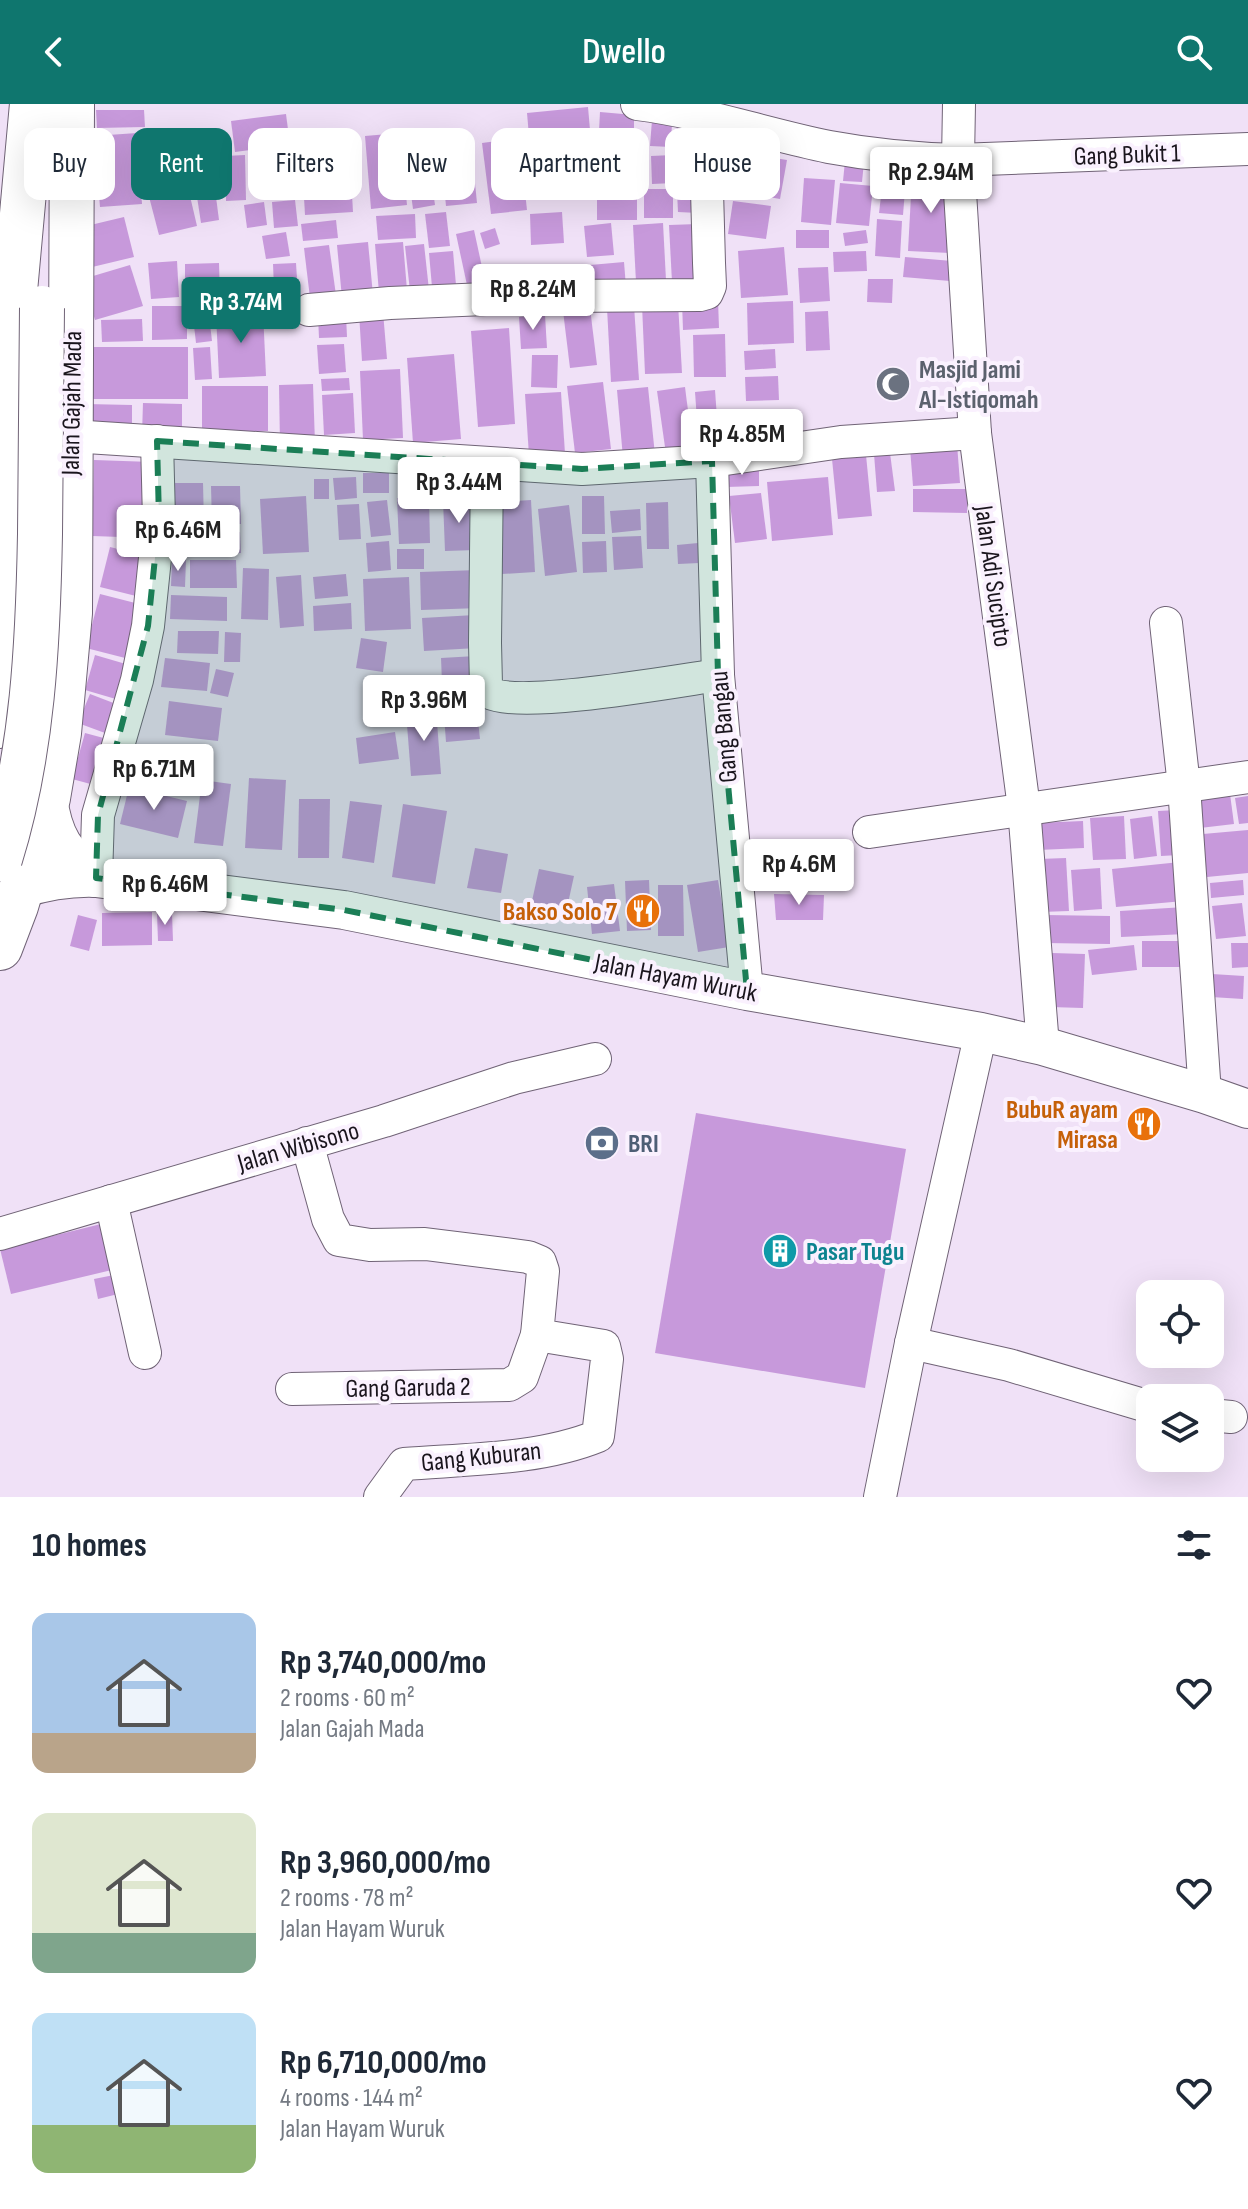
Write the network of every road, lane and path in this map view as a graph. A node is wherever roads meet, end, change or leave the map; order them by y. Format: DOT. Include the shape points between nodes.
graph roads {
  1 [pos="32,104"];
  2 [pos="72,104"];
  3 [pos="639,104"];
  4 [pos="959,104"];
  5 [pos="705,117"];
  6 [pos="1248,149"];
  7 [pos="958,160"];
  8 [pos="71,233"];
  9 [pos="25,293"];
  10 [pos="309,310"];
  11 [pos="975,433"];
  12 [pos="71,436"];
  13 [pos="6,439"];
  14 [pos="157,441"];
  15 [pos="712,461"];
  16 [pos="487,465"];
  17 [pos="1166,623"];
  18 [pos="718,675"];
  19 [pos="5,678"];
  20 [pos="64,682"];
  21 [pos="0,726"];
  22 [pos="0,749"];
  23 [pos="1248,777"];
  24 [pos="51,782"];
  25 [pos="1184,786"];
  26 [pos="1024,808"];
  27 [pos="869,832"];
  28 [pos="10,874"];
  29 [pos="96,878"];
  30 [pos="0,948"];
  31 [pos="747,991"];
  32 [pos="981,1032"];
  33 [pos="1043,1046"];
  34 [pos="595,1059"];
  35 [pos="1205,1094"];
  36 [pos="1248,1109"];
  37 [pos="307,1143"];
  38 [pos="111,1201"];
  39 [pos="0,1234"];
  40 [pos="537,1335"];
  41 [pos="911,1343"];
  42 [pos="145,1353"];
  43 [pos="292,1389"];
  44 [pos="1136,1403"];
  45 [pos="380,1497"];
  46 [pos="880,1497"];
  1 -- 9 [label="main road" via="20,229"];
  2 -- 8 [label="main road, Jalan Gajah Mada"];
  3 -- 5 [label="street, Gang Bukit 1"];
  4 -- 7 [label="street, Jalan Adi Sucipto"];
  5 -- 7 [label="street, Gang Bukit 1" via="830,147"];
  5 -- 10 [label="street" via="707,293"];
  6 -- 7 [label="street, Gang Bukit 1"];
  7 -- 11 [label="street, Jalan Adi Sucipto"];
  8 -- 9 [label="main road"];
  8 -- 12 [label="main road, Jalan Gajah Mada"];
  9 -- 13 [label="main road"];
  9 -- 28 [label="main road, bridge" via="39,596"];
  11 -- 15 [label="street" via="841,442"];
  11 -- 26 [label="street, Jalan Adi Sucipto"];
  12 -- 14 [label="street"];
  12 -- 20 [label="main road, Jalan Gajah Mada" via="70,613"];
  13 -- 19 [label="main road"];
  14 -- 16 [label="street"];
  14 -- 29 [label="street" via="159,519 148,626 98,815"];
  15 -- 16 [label="street" via="582,469"];
  15 -- 18 [label="street, Gang Bangau"];
  16 -- 18 [label="street" via="485,643 490,693 508,699 578,694"];
  17 -- 25 [label="street"];
  18 -- 31 [label="street, Gang Bangau"];
  19 -- 20 [label="main road" via="15,703 30,710 51,704"];
  19 -- 21 [label="main road"];
  20 -- 24 [label="main road, Jalan Gajah Mada"];
  22 -- 24 [label="main road" via="13,735 31,733 48,745"];
  23 -- 25 [label="street"];
  24 -- 28 [label="main road, Jalan Gajah Mada"];
  24 -- 29 [label="street" via="51,822 61,845"];
  25 -- 26 [label="street"];
  25 -- 35 [label="street"];
  26 -- 27 [label="street"];
  26 -- 33 [label="street, Jalan Adi Sucipto"];
  28 -- 29 [label="street, Jalan Hayam Wuruk" via="45,881"];
  28 -- 30 [label="main road"];
  29 -- 31 [label="street, Jalan Hayam Wuruk" via="344,910"];
  31 -- 32 [label="street, Jalan Hayam Wuruk"];
  32 -- 33 [label="street, Jalan Hayam Wuruk"];
  32 -- 41 [label="street"];
  33 -- 35 [label="street, Jalan Hayam Wuruk"];
  34 -- 37 [label="street, Jalan Wibisono" via="514,1078"];
  35 -- 36 [label="street, Jalan Hayam Wuruk"];
  37 -- 38 [label="street, Jalan Wibisono"];
  37 -- 40 [label="street" via="339,1240 425,1244 540,1262"];
  38 -- 39 [label="street, Jalan Wibisono"];
  38 -- 42 [label="street"];
  40 -- 43 [label="street, Gang Garuda 2" via="522,1377 509,1385"];
  40 -- 45 [label="street, Gang Kuburan" via="604,1346 598,1436 515,1455 404,1464"];
  41 -- 44 [label="street"];
  41 -- 46 [label="street"];
}
